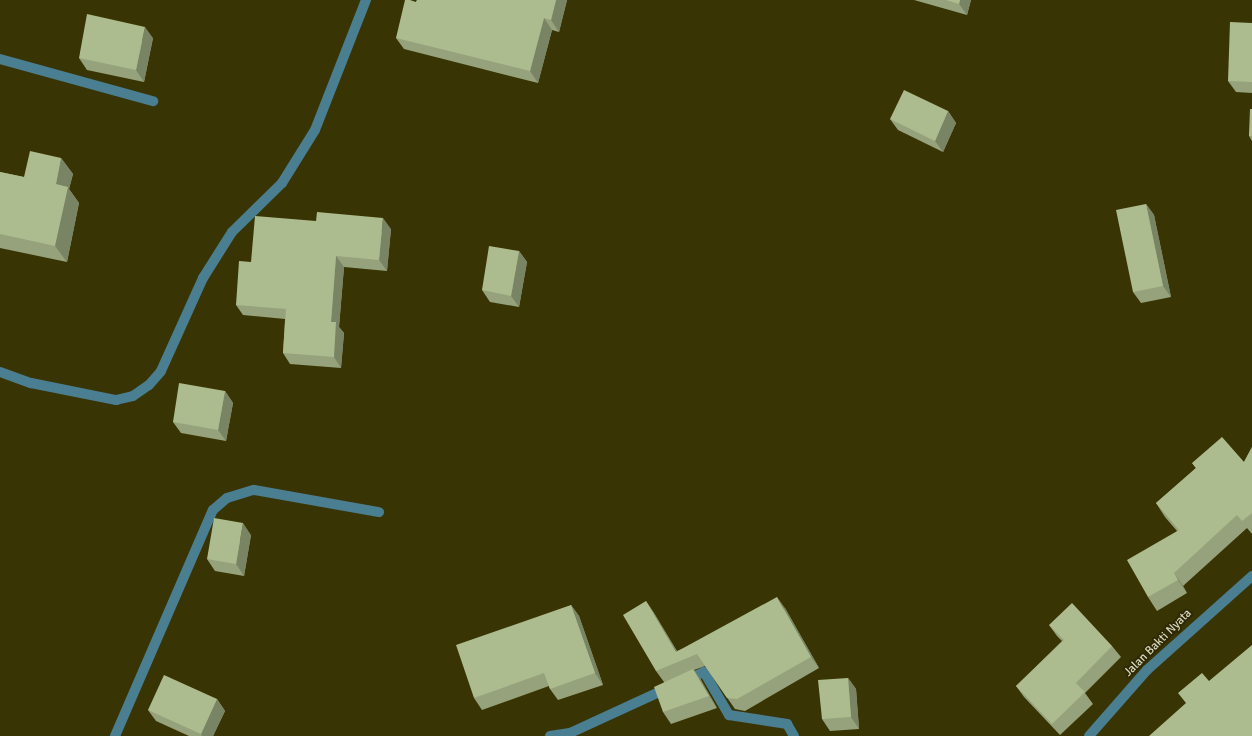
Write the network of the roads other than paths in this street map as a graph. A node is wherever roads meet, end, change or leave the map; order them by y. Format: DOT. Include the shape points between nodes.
graph roads {
  1 [pos="366,0"];
  2 [pos="0,59"];
  3 [pos="153,101"];
  4 [pos="0,372"];
  5 [pos="379,512"];
  6 [pos="1252,576"];
  7 [pos="115,736"];
  8 [pos="550,736"];
  9 [pos="794,736"];
  10 [pos="1089,736"];
  1 -- 4 [label="street" via="315,130 282,182 232,232 203,278 161,371 149,385 133,396 116,400 31,383"];
  2 -- 3 [label="street"];
  5 -- 7 [label="street" via="254,490 222,502 213,510"];
  6 -- 10 [label="street, Jalan Bakti Nyata" via="1147,670"];
  8 -- 9 [label="street" via="570,733 704,672 729,715 787,724"];
}
